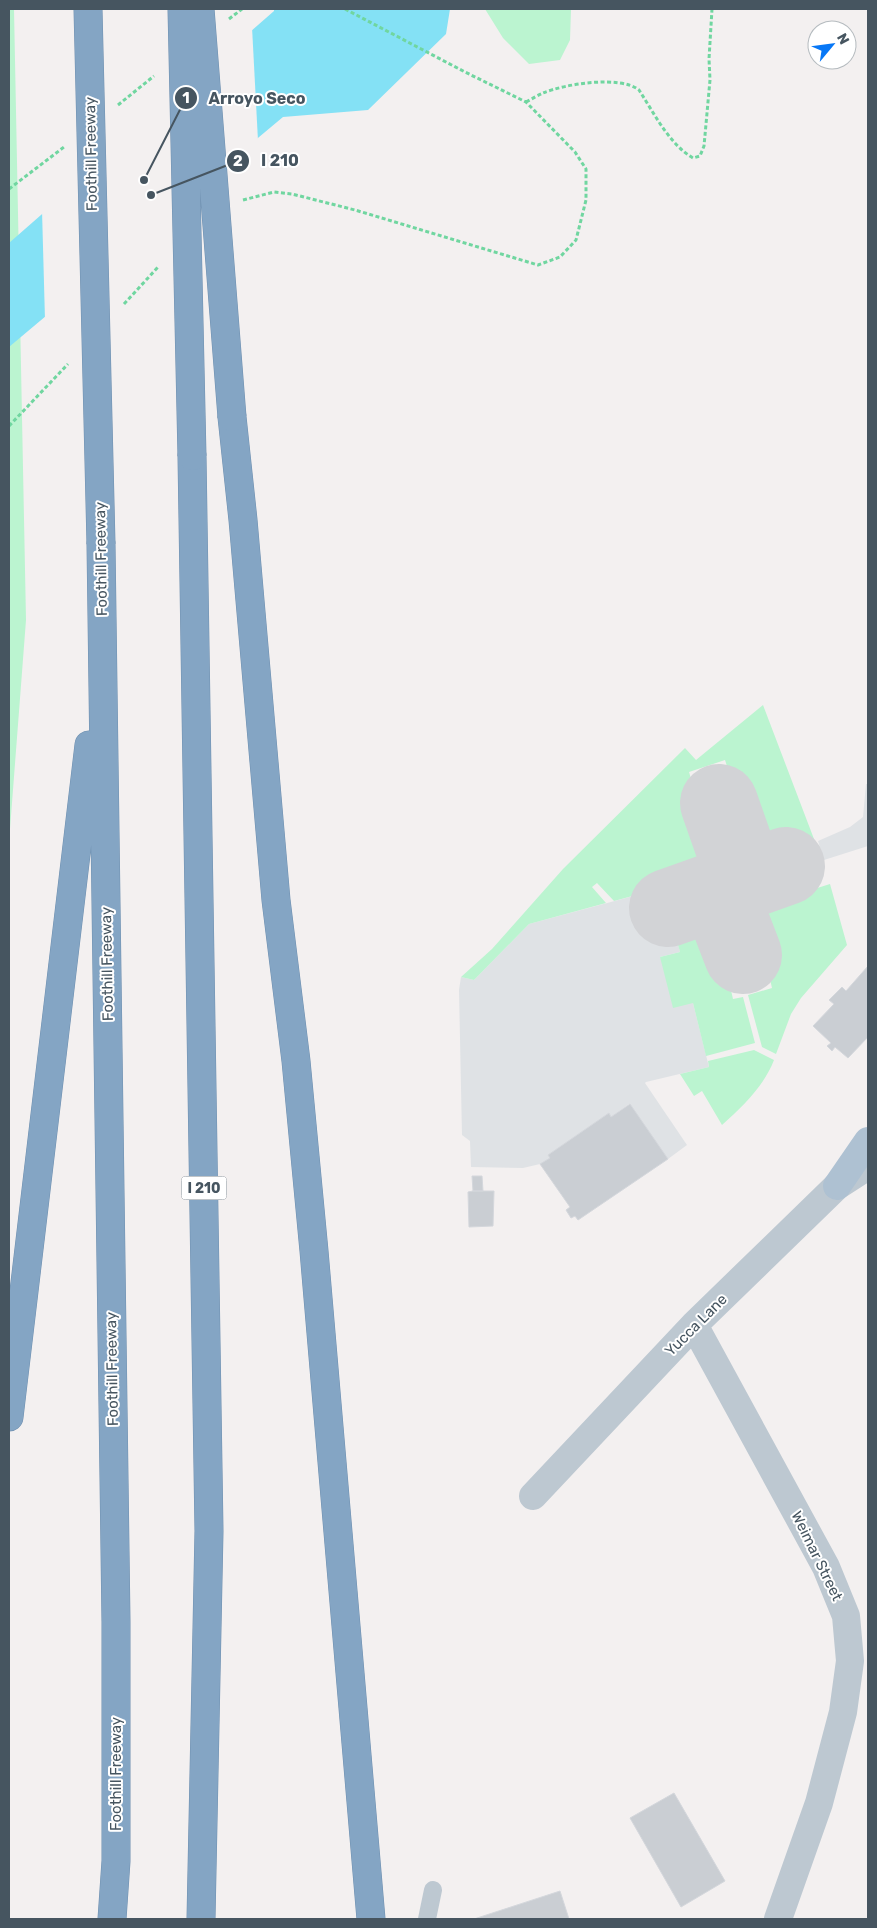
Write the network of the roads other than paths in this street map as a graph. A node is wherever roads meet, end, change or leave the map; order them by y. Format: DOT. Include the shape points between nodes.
graph roads {
  1 [pos="88,9"];
  2 [pos="182,9"];
  3 [pos="200,9"];
  4 [pos="102,639"];
  5 [pos="868,1141"];
  6 [pos="868,1166"];
  7 [pos="836,1186"];
  8 [pos="694,1325"];
  9 [pos="9,1417"];
  10 [pos="533,1496"];
  11 [pos="433,1890"];
  12 [pos="112,1919"];
  13 [pos="201,1919"];
  14 [pos="371,1919"];
  15 [pos="427,1919"];
  16 [pos="778,1919"];
  1 -- 4 [label="highway, Foothill Freeway, bridge"];
  2 -- 13 [label="highway, I 210, bridge" via="209,1531"];
  3 -- 14 [label="highway, bridge" via="232,417 244,520 276,900 296,1061"];
  4 -- 9 [label="highway"];
  4 -- 12 [label="highway, Foothill Freeway" via="116,1622 116,1861"];
  5 -- 7 [label="main road"];
  6 -- 7 [label="street, Yucca Lane"];
  7 -- 8 [label="street, Yucca Lane"];
  8 -- 10 [label="street, Yucca Lane"];
  8 -- 16 [label="street, Weimar Street" via="826,1567 846,1616 850,1661 843,1712 819,1803"];
  11 -- 15 [label="lane"];
}
